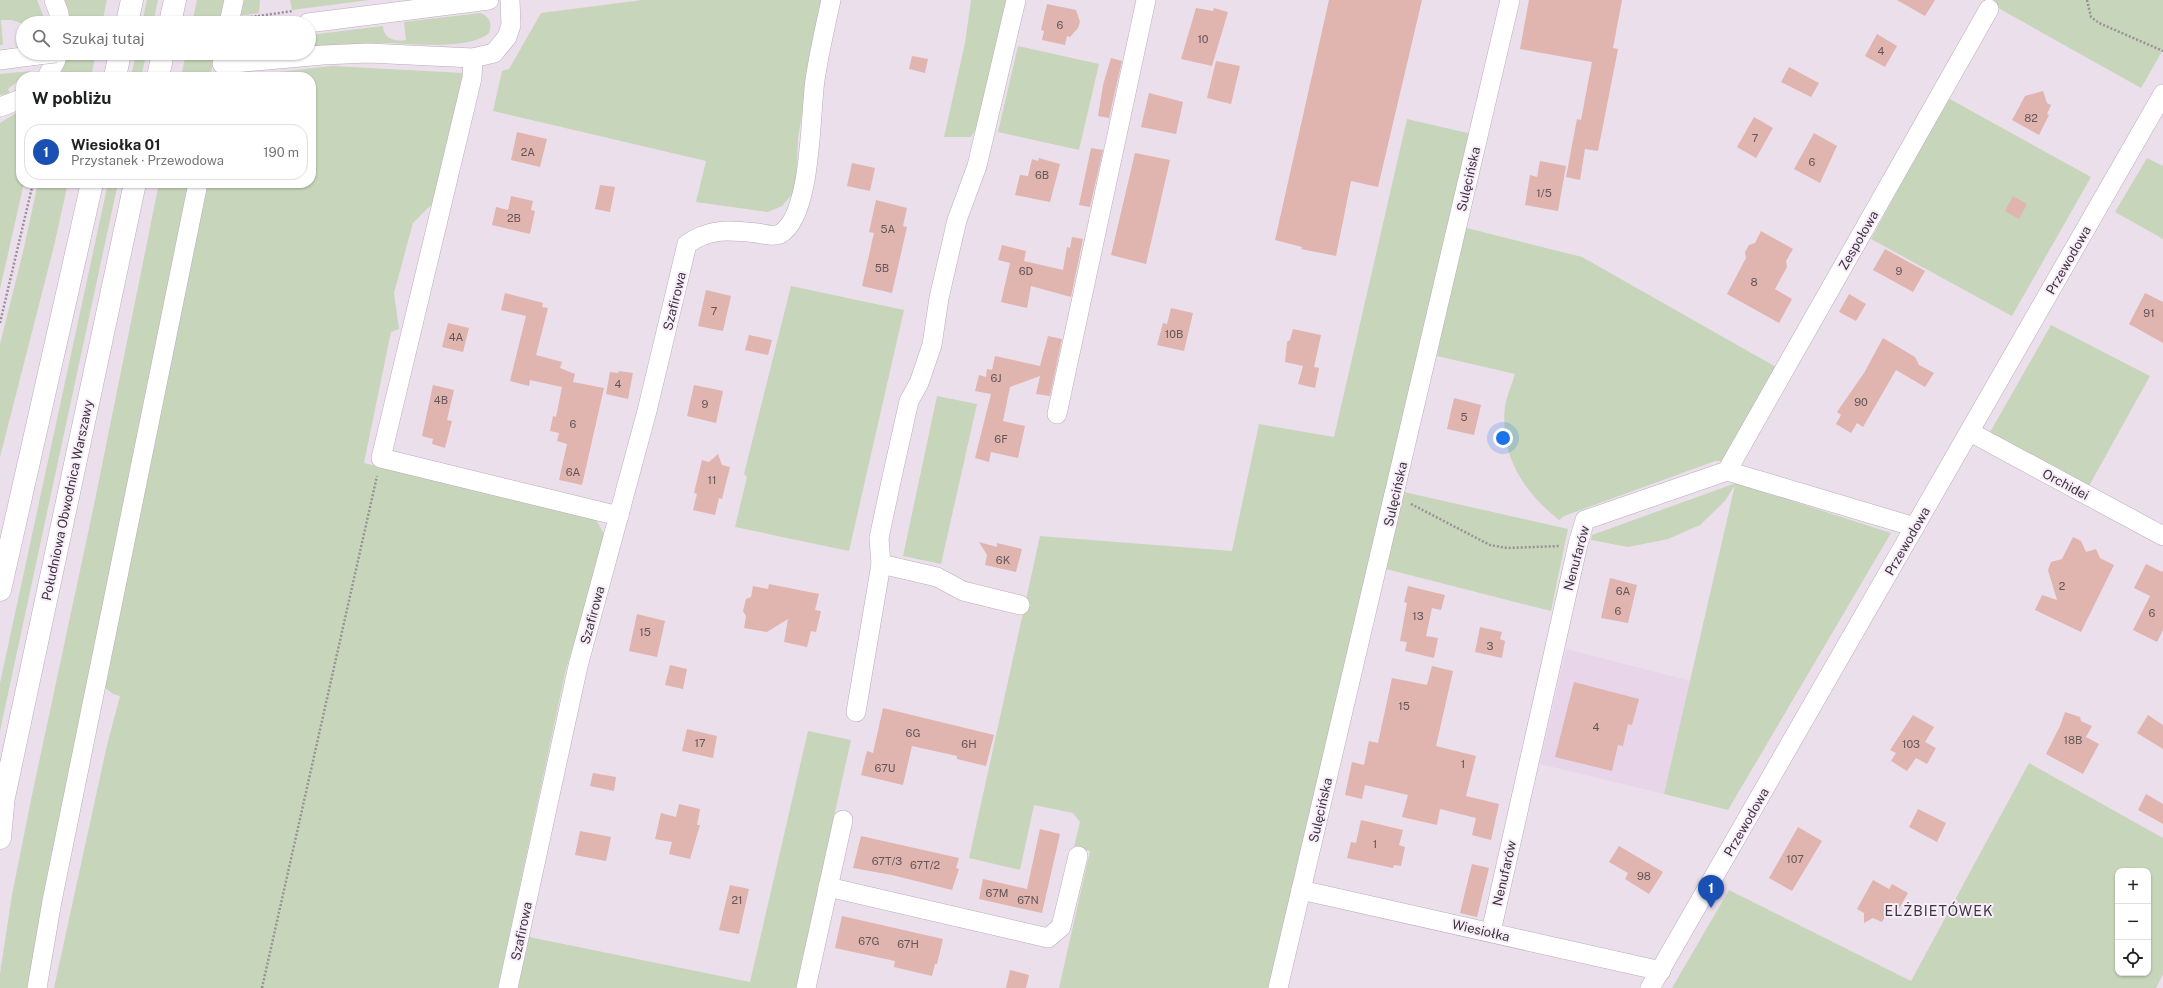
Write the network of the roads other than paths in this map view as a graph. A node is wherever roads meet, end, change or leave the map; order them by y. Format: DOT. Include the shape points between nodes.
graph roads {
  1 [pos="54,0"];
  2 [pos="132,0"];
  3 [pos="175,0"];
  4 [pos="234,0"];
  5 [pos="489,0"];
  6 [pos="510,0"];
  7 [pos="831,0"];
  8 [pos="1016,0"];
  9 [pos="1146,0"];
  10 [pos="1510,0"];
  11 [pos="1989,9"];
  12 [pos="59,16"];
  13 [pos="129,16"];
  14 [pos="172,16"];
  15 [pos="231,16"];
  16 [pos="316,22"];
  17 [pos="316,57"];
  18 [pos="16,58"];
  19 [pos="473,58"];
  20 [pos="0,60"];
  21 [pos="56,60"];
  22 [pos="119,60"];
  23 [pos="162,60"];
  24 [pos="283,60"];
  25 [pos="222,65"];
  26 [pos="50,72"];
  27 [pos="116,72"];
  28 [pos="159,72"];
  29 [pos="2163,94"];
  30 [pos="16,101"];
  31 [pos="0,107"];
  32 [pos="91,188"];
  33 [pos="134,188"];
  34 [pos="197,188"];
  35 [pos="1057,414"];
  36 [pos="1970,432"];
  37 [pos="1727,471"];
  38 [pos="619,516"];
  39 [pos="1915,527"];
  40 [pos="2163,536"];
  41 [pos="881,564"];
  42 [pos="0,590"];
  43 [pos="1020,605"];
  44 [pos="856,712"];
  45 [pos="1,810"];
  46 [pos="843,820"];
  47 [pos="0,838"];
  48 [pos="1078,856"];
  49 [pos="828,887"];
  50 [pos="1301,890"];
  51 [pos="1491,932"];
  52 [pos="1661,971"];
  53 [pos="37,988"];
  54 [pos="508,988"];
  55 [pos="806,988"];
  56 [pos="1278,988"];
  57 [pos="1650,988"];
  1 -- 12 [label="street"];
  2 -- 13 [label="highway"];
  3 -- 14 [label="highway"];
  4 -- 15 [label="street"];
  5 -- 16 [label="street"];
  6 -- 19 [label="street" via="511,25 507,37 494,53"];
  7 -- 38 [label="street, Szafirowa" via="815,82 806,178 799,204 788,228 776,236 717,231 700,235 687,244"];
  8 -- 41 [label="street" via="977,166 956,220 932,345 922,376 909,401 879,538"];
  9 -- 35 [label="street"];
  10 -- 50 [label="street, Sulęcińska"];
  11 -- 37 [label="street, Zespołowa"];
  17 -- 19 [label="street" via="368,53"];
  18 -- 20 [label="street, bridge"];
  19 -- 38 [label="street" via="472,78 381,458"];
  21 -- 26 [label="street"];
  22 -- 27 [label="highway"];
  23 -- 28 [label="highway"];
  24 -- 25 [label="street"];
  29 -- 36 [label="street, Przewodowa"];
  30 -- 31 [label="street"];
  32 -- 42 [label="highway"];
  33 -- 45 [label="highway, Południowa Obwodnica Warszawy"];
  34 -- 53 [label="street" via="52,901"];
  36 -- 39 [label="street, Przewodowa"];
  36 -- 40 [label="street, Orchidei"];
  37 -- 39 [label="street"];
  37 -- 51 [label="street, Nenufarów" via="1585,520"];
  38 -- 54 [label="street, Szafirowa" via="578,666"];
  39 -- 52 [label="street, Przewodowa"];
  41 -- 43 [label="street" via="937,578 962,591"];
  41 -- 44 [label="street"];
  45 -- 47 [label="highway, Południowa Obwodnica Warszawy"];
  46 -- 49 [label="street"];
  48 -- 49 [label="street" via="1061,927 1048,938"];
  49 -- 55 [label="street"];
  50 -- 51 [label="street, Wiesiołka"];
  50 -- 56 [label="street, Sulęcińska"];
  51 -- 52 [label="street, Wiesiołka"];
  52 -- 57 [label="street, Przewodowa"];
}
